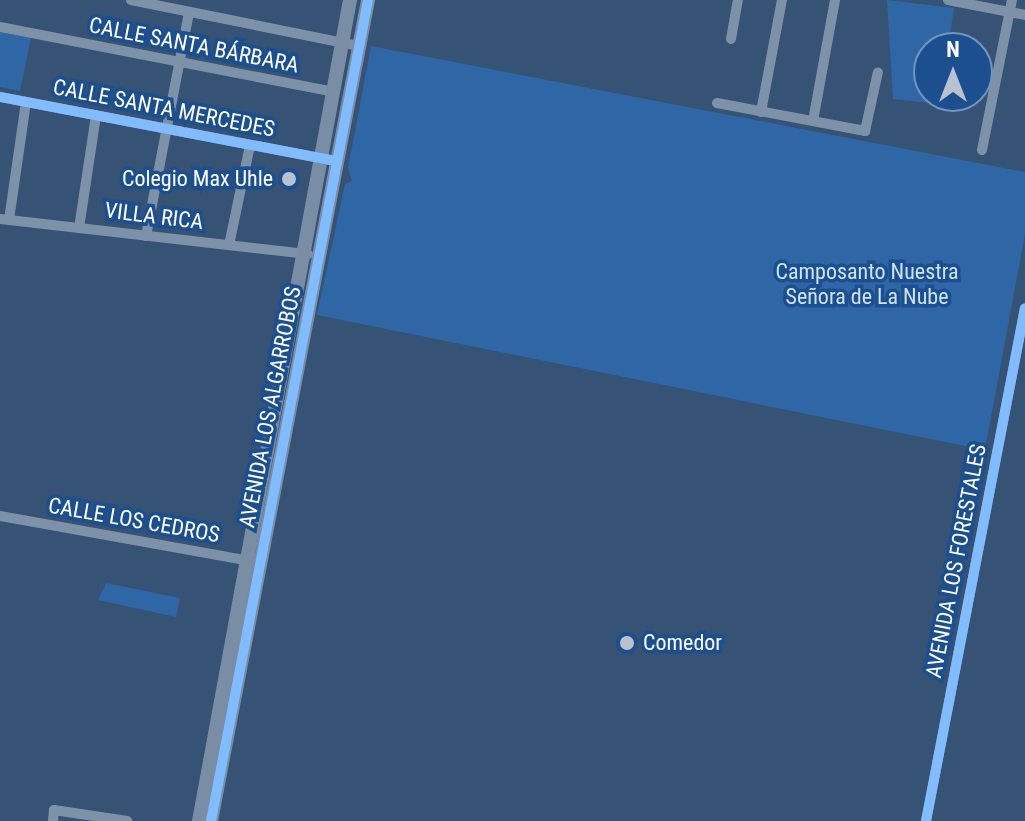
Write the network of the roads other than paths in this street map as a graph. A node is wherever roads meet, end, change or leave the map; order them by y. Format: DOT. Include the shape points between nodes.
graph roads {
  1 [pos="131,0"];
  2 [pos="350,0"];
  3 [pos="368,0"];
  4 [pos="738,0"];
  5 [pos="782,0"];
  6 [pos="835,0"];
  7 [pos="948,0"];
  8 [pos="1012,0"];
  9 [pos="189,12"];
  10 [pos="1010,12"];
  11 [pos="1025,15"];
  12 [pos="0,27"];
  13 [pos="731,39"];
  14 [pos="342,43"];
  15 [pos="359,46"];
  16 [pos="179,63"];
  17 [pos="878,72"];
  18 [pos="333,92"];
  19 [pos="0,97"];
  20 [pos="26,102"];
  21 [pos="717,103"];
  22 [pos="761,112"];
  23 [pos="96,115"];
  24 [pos="813,121"];
  25 [pos="166,128"];
  26 [pos="250,145"];
  27 [pos="982,150"];
  28 [pos="321,158"];
  29 [pos="337,161"];
  30 [pos="4,219"];
  31 [pos="79,228"];
  32 [pos="146,236"];
  33 [pos="229,245"];
  34 [pos="303,253"];
  35 [pos="319,255"];
  36 [pos="1025,308"];
  37 [pos="0,516"];
  38 [pos="254,562"];
  39 [pos="53,821"];
  40 [pos="127,821"];
  41 [pos="199,821"];
  42 [pos="211,821"];
  43 [pos="926,821"];
  1 -- 9 [label="street"];
  2 -- 14 [label="street, AVENIDA LOS ALGARROBOS"];
  3 -- 15 [label="street, AVENIDA LOS ALGARROBOS"];
  4 -- 13 [label="street"];
  5 -- 22 [label="street"];
  6 -- 24 [label="street"];
  7 -- 10 [label="street"];
  8 -- 10 [label="street"];
  9 -- 14 [label="street"];
  9 -- 16 [label="street"];
  10 -- 11 [label="street"];
  10 -- 27 [label="street"];
  12 -- 16 [label="street, CALLE SANTA BÁRBARA"];
  14 -- 15 [label="street"];
  14 -- 18 [label="street, AVENIDA LOS ALGARROBOS"];
  15 -- 29 [label="street, AVENIDA LOS ALGARROBOS"];
  16 -- 18 [label="street, CALLE SANTA BÁRBARA"];
  16 -- 25 [label="street"];
  17 -- 24 [label="street" via="865,131"];
  18 -- 28 [label="street, AVENIDA LOS ALGARROBOS"];
  19 -- 20 [label="street, CALLE SANTA MERCEDES"];
  20 -- 23 [label="street, CALLE SANTA MERCEDES"];
  20 -- 30 [label="street"];
  21 -- 22 [label="street"];
  22 -- 24 [label="street"];
  23 -- 25 [label="street, CALLE SANTA MERCEDES"];
  23 -- 31 [label="street"];
  25 -- 26 [label="street, CALLE SANTA MERCEDES"];
  25 -- 32 [label="street"];
  26 -- 28 [label="street, CALLE SANTA MERCEDES"];
  26 -- 33 [label="street"];
  28 -- 29 [label="street, CALLE SANTA MERCEDES"];
  28 -- 34 [label="street, AVENIDA LOS ALGARROBOS"];
  29 -- 35 [label="street, AVENIDA LOS ALGARROBOS"];
  30 -- 31 [label="street, VILLA RICA"];
  31 -- 32 [label="street, VILLA RICA"];
  32 -- 33 [label="street, VILLA RICA"];
  33 -- 34 [label="street, VILLA RICA"];
  34 -- 35 [label="street, VILLA RICA"];
  34 -- 38 [label="street, AVENIDA LOS ALGARROBOS"];
  35 -- 38 [label="street, AVENIDA LOS ALGARROBOS"];
  36 -- 43 [label="street, AVENIDA LOS FORESTALES"];
  37 -- 38 [label="street, CALLE LOS CEDROS"];
  38 -- 41 [label="street, AVENIDA LOS ALGARROBOS"];
  38 -- 42 [label="street, AVENIDA LOS ALGARROBOS"];
  39 -- 40 [label="street" via="54,810"];
}
